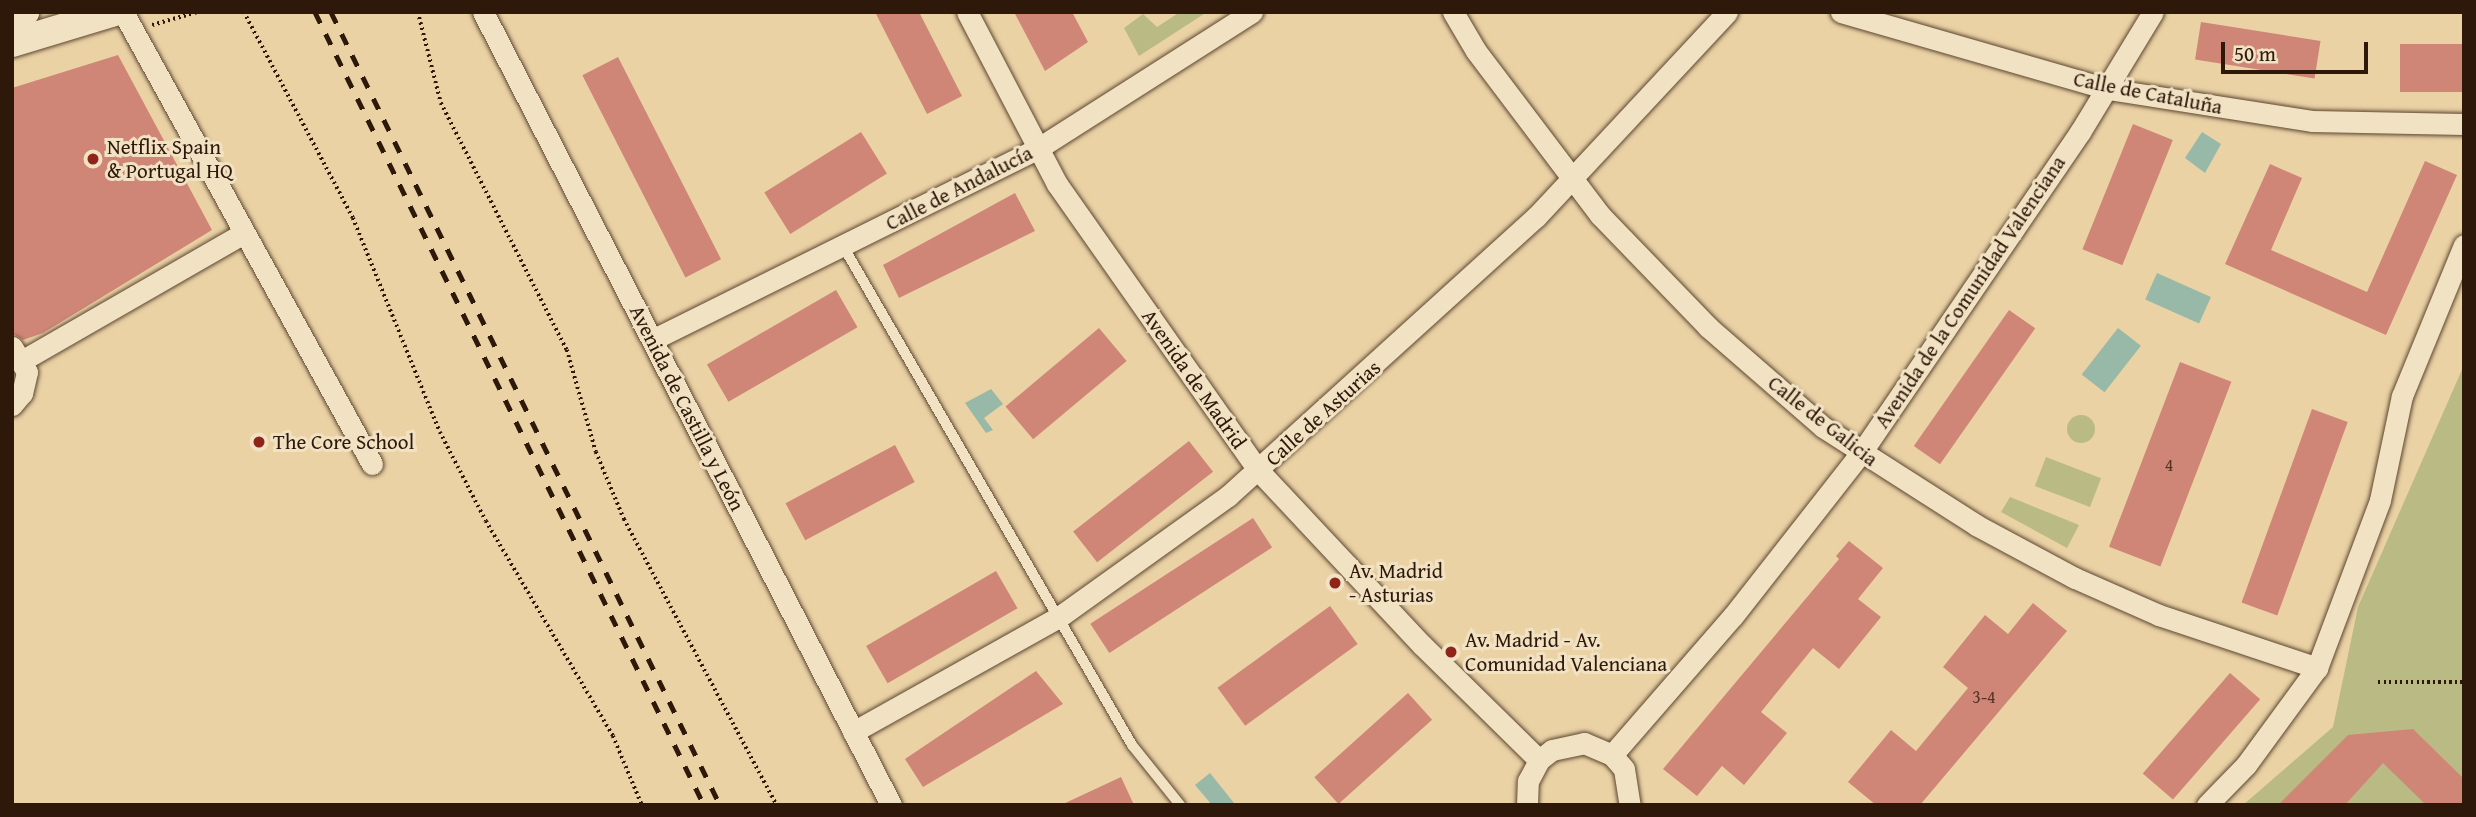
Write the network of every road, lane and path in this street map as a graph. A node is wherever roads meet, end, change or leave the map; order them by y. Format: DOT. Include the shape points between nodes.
graph roads {
  1 [pos="25,12"];
  2 [pos="115,12"];
  3 [pos="123,12"];
  4 [pos="244,12"];
  5 [pos="418,12"];
  6 [pos="483,12"];
  7 [pos="967,12"];
  8 [pos="1252,12"];
  9 [pos="1453,12"];
  10 [pos="1727,12"];
  11 [pos="1841,12"];
  12 [pos="2153,12"];
  13 [pos="12,16"];
  14 [pos="12,43"];
  15 [pos="2108,89"];
  16 [pos="2464,124"];
  17 [pos="1037,149"];
  18 [pos="1571,182"];
  19 [pos="242,233"];
  20 [pos="2464,245"];
  21 [pos="843,246"];
  22 [pos="652,340"];
  23 [pos="18,354"];
  24 [pos="12,405"];
  25 [pos="1861,453"];
  26 [pos="372,464"];
  27 [pos="1259,471"];
  28 [pos="1059,617"];
  29 [pos="2317,668"];
  30 [pos="2378,682"];
  31 [pos="2464,682"];
  32 [pos="853,732"];
  33 [pos="1612,755"];
  34 [pos="1539,760"];
  35 [pos="642,805"];
  36 [pos="777,805"];
  37 [pos="891,805"];
  38 [pos="1180,805"];
  39 [pos="1527,805"];
  40 [pos="1630,805"];
  41 [pos="2207,805"];
  1 -- 13 [label="street"];
  2 -- 14 [label="street"];
  3 -- 19 [label="street"];
  4 -- 35 [label="path" via="353,218 440,432 486,522 612,736"];
  5 -- 36 [label="path" via="441,103 567,351 596,452 624,519"];
  6 -- 22 [label="street, Avenida de Castilla y León"];
  7 -- 17 [label="street, Avenida de Madrid"];
  8 -- 17 [label="street, Calle de Andalucía"];
  9 -- 18 [label="street, Calle de Galicia"];
  10 -- 18 [label="street, Calle de Asturias"];
  11 -- 15 [label="street, Calle de Cataluña"];
  12 -- 15 [label="street, Avenida de la Comunidad Valenciana"];
  15 -- 16 [label="street, Calle de Cataluña" via="2312,121"];
  15 -- 25 [label="street, Avenida de la Comunidad Valenciana"];
  17 -- 21 [label="street, Calle de Andalucía"];
  17 -- 27 [label="street, Avenida de Madrid"];
  18 -- 25 [label="street, Calle de Galicia" via="1708,327 1823,427"];
  18 -- 27 [label="street, Calle de Asturias" via="1469,282"];
  19 -- 23 [label="street"];
  19 -- 26 [label="street"];
  20 -- 29 [label="street" via="2402,396 2380,500"];
  21 -- 22 [label="street, Calle de Andalucía"];
  21 -- 28 [label="lane"];
  22 -- 32 [label="street, Avenida de Castilla y León"];
  23 -- 24 [label="street" via="26,384"];
  25 -- 29 [label="street, Calle de Galicia" via="1976,526 2075,578 2159,615"];
  25 -- 33 [label="street, Avenida de la Comunidad Valenciana" via="1733,616"];
  27 -- 28 [label="street, Calle de Asturias"];
  27 -- 34 [label="street, Avenida de Madrid" via="1422,645"];
  28 -- 32 [label="street, Calle de Asturias"];
  28 -- 38 [label="lane" via="1132,746"];
  29 -- 41 [label="street" via="2245,765"];
  30 -- 31 [label="path"];
  32 -- 37 [label="street, Avenida de Castilla y León"];
  33 -- 34 [label="street" via="1584,743 1568,744"];
  33 -- 40 [label="street" via="1630,785"];
  34 -- 39 [label="street" via="1528,781"];
}
